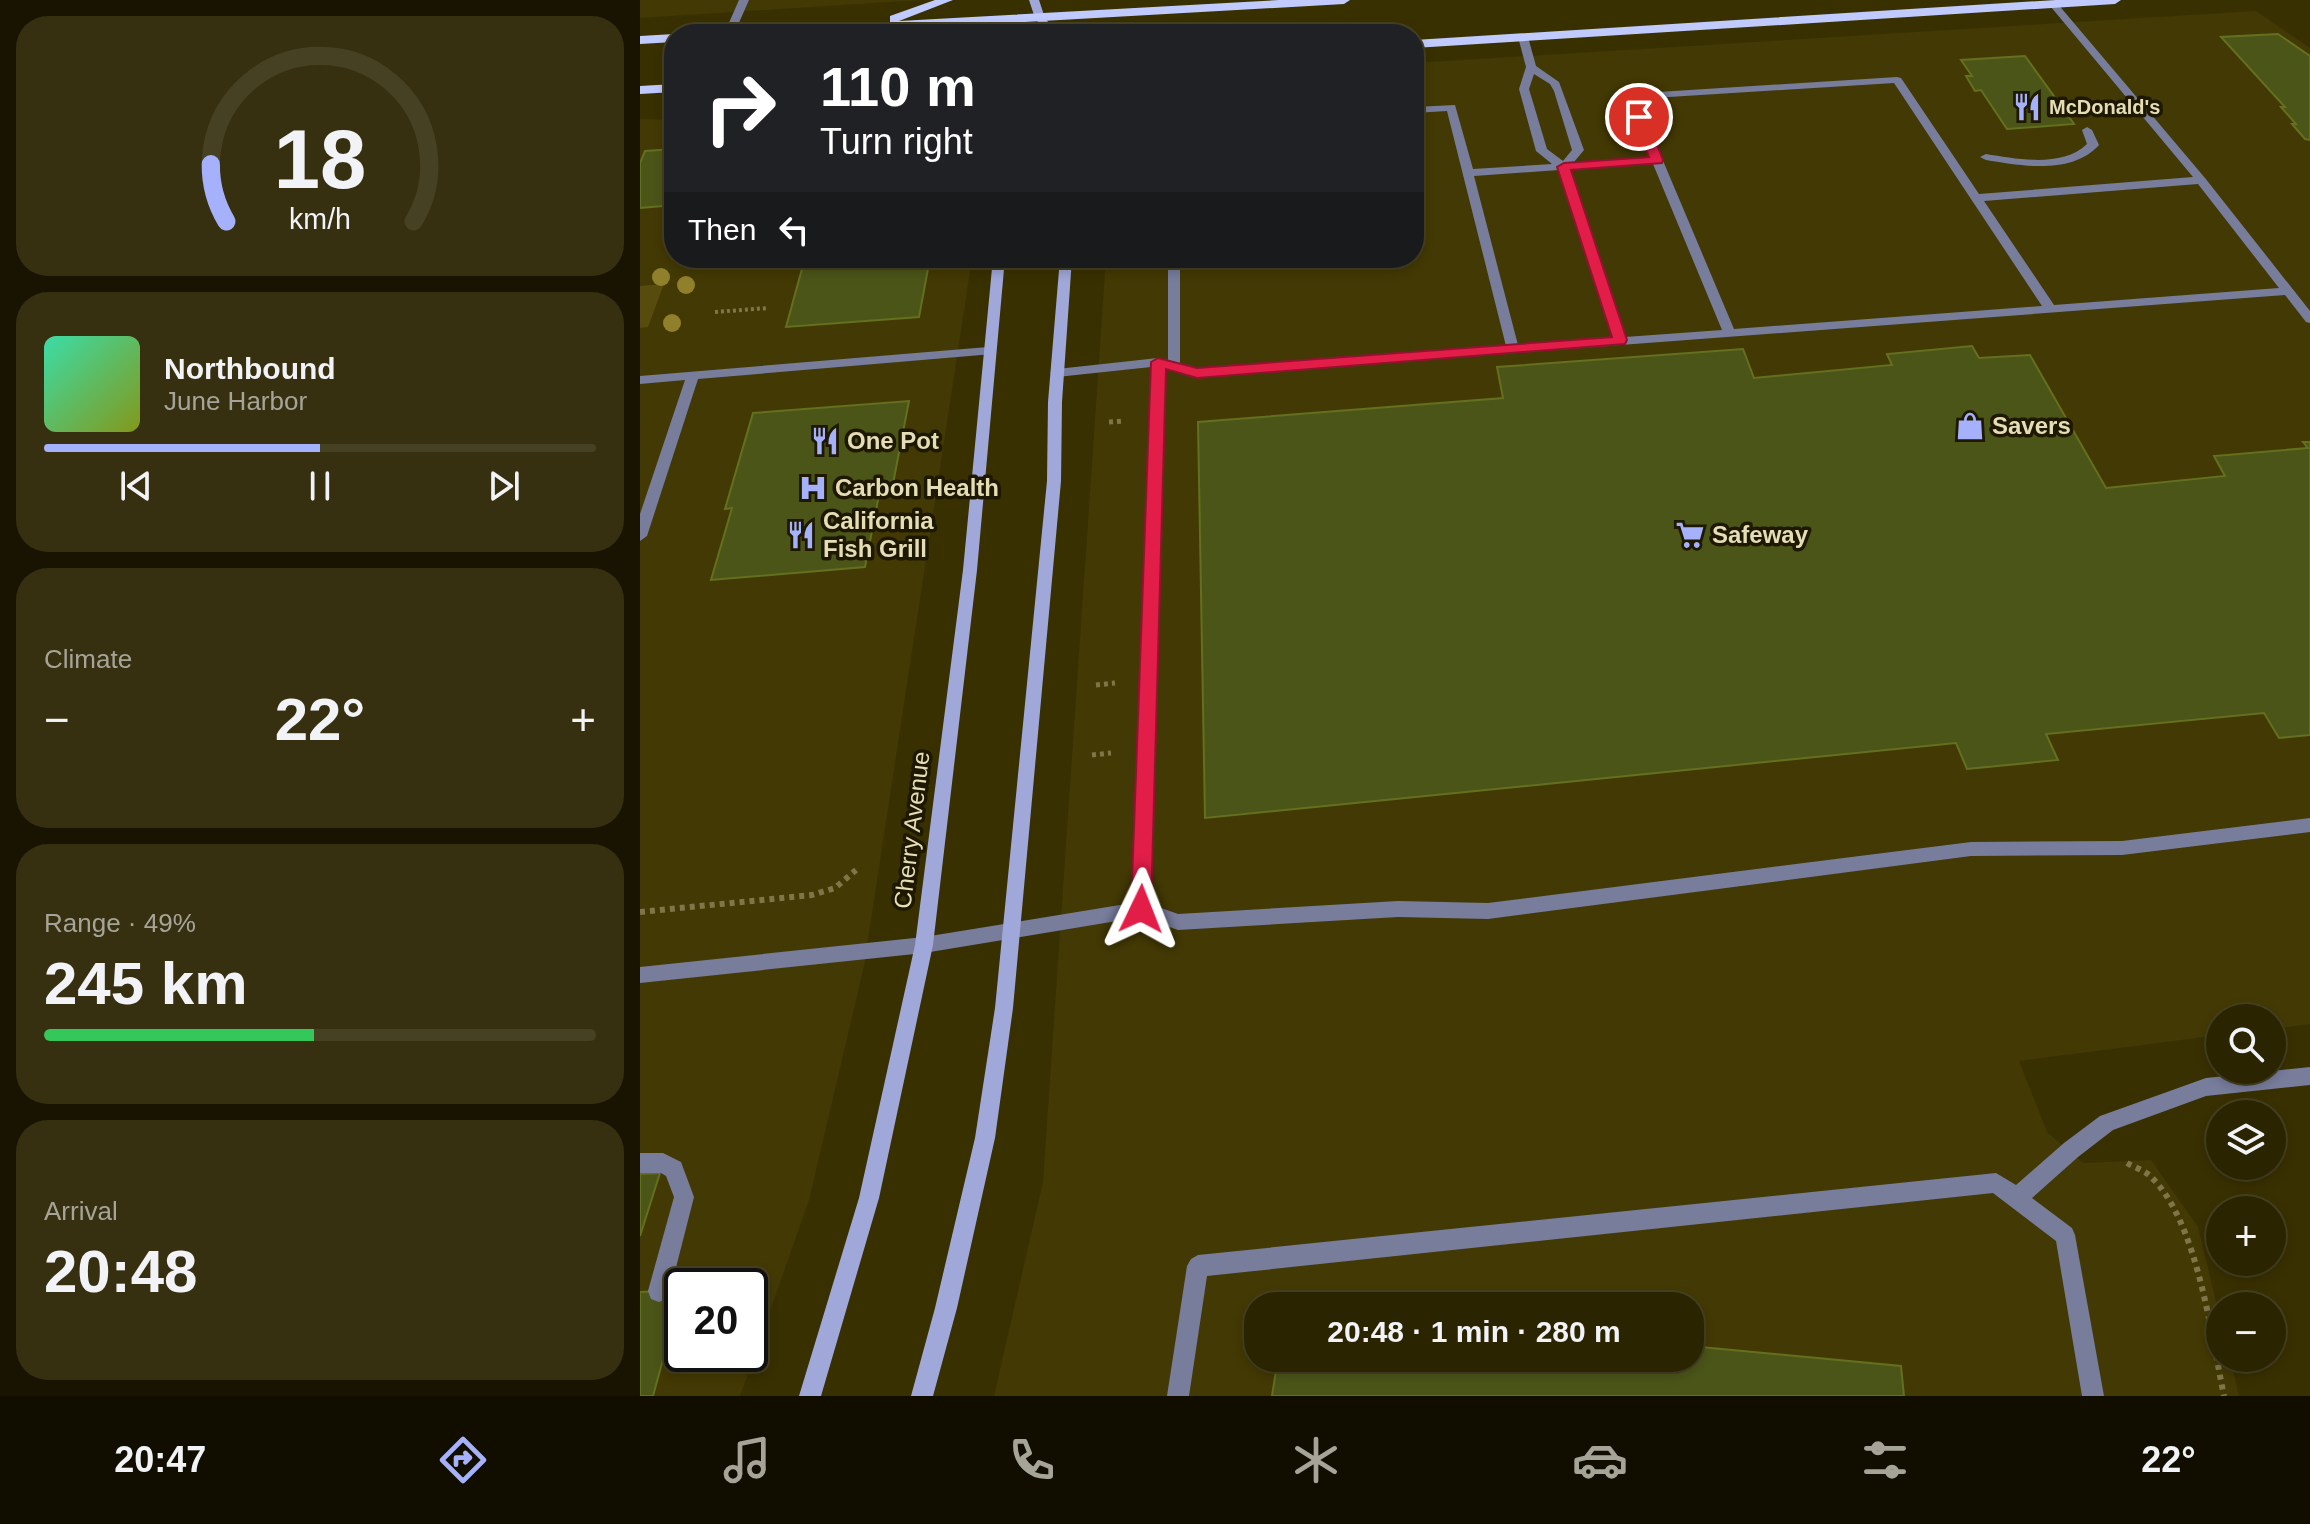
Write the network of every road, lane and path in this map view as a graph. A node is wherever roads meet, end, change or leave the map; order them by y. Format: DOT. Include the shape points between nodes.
graph roads {
  1 [pos="744,0"];
  2 [pos="947,0"];
  3 [pos="1034,0"];
  4 [pos="1174,0"];
  5 [pos="1344,0"];
  6 [pos="2115,0"];
  7 [pos="1297,1"];
  8 [pos="2054,5"];
  9 [pos="1226,7"];
  10 [pos="1040,18"];
  11 [pos="733,24"];
  12 [pos="881,24"];
  13 [pos="917,24"];
  14 [pos="1037,24"];
  15 [pos="1044,24"];
  16 [pos="1523,37"];
  17 [pos="664,39"];
  18 [pos="640,40"];
  19 [pos="1424,43"];
  20 [pos="1531,67"];
  21 [pos="664,89"];
  22 [pos="640,90"];
  23 [pos="1424,109"];
  24 [pos="2087,130"];
  25 [pos="1986,157"];
  26 [pos="1657,160"];
  27 [pos="1564,167"];
  28 [pos="1467,173"];
  29 [pos="2201,180"];
  30 [pos="1977,198"];
  31 [pos="998,268"];
  32 [pos="1065,268"];
  33 [pos="1173,268"];
  34 [pos="2288,291"];
  35 [pos="768,308"];
  36 [pos="2050,308"];
  37 [pos="715,312"];
  38 [pos="2310,319"];
  39 [pos="1729,332"];
  40 [pos="1620,340"];
  41 [pos="1513,349"];
  42 [pos="988,351"];
  43 [pos="1166,363"];
  44 [pos="1057,373"];
  45 [pos="693,376"];
  46 [pos="640,380"];
  47 [pos="640,536"];
  48 [pos="2310,825"];
  49 [pos="856,870"];
  50 [pos="1141,909"];
  51 [pos="640,912"];
  52 [pos="1013,928"];
  53 [pos="924,945"];
  54 [pos="640,975"];
  55 [pos="2310,1076"];
  56 [pos="640,1163"];
  57 [pos="2127,1163"];
  58 [pos="2017,1198"];
  59 [pos="659,1291"];
  60 [pos="810,1396"];
  61 [pos="922,1396"];
  62 [pos="1178,1396"];
  63 [pos="2093,1396"];
  64 [pos="2224,1396"];
  1 -- 11 [label="lane"];
  2 -- 12 [label="main road"];
  3 -- 10 [label="street"];
  4 -- 9 [label="main road"];
  5 -- 7 [label="main road"];
  6 -- 8 [label="main road"];
  7 -- 9 [label="main road"];
  8 -- 16 [label="main road"];
  8 -- 29 [label="lane"];
  9 -- 10 [label="main road"];
  10 -- 13 [label="main road"];
  10 -- 14 [label="street"];
  10 -- 15 [label="street"];
  16 -- 19 [label="main road"];
  16 -- 20 [label="lane"];
  17 -- 18 [label="main road"];
  20 -- 27 [label="lane" via="1524,89 1542,151"];
  20 -- 27 [label="lane" via="1559,91 1578,150"];
  21 -- 22 [label="main road"];
  23 -- 28 [label="lane" via="1451,107"];
  24 -- 25 [label="lane" via="2093,145 2076,159 2018,163"];
  26 -- 27 [label="lane"];
  26 -- 30 [label="lane" via="1631,96 1897,80"];
  26 -- 39 [label="lane"];
  27 -- 28 [label="lane"];
  27 -- 40 [label="lane"];
  28 -- 41 [label="lane"];
  29 -- 30 [label="lane"];
  29 -- 34 [label="lane"];
  30 -- 36 [label="lane"];
  31 -- 42 [label="street, Cherry Avenue"];
  32 -- 44 [label="street"];
  33 -- 43 [label="lane"];
  34 -- 36 [label="lane"];
  34 -- 38 [label="lane"];
  35 -- 37 [label="path"];
  36 -- 39 [label="lane"];
  39 -- 40 [label="lane"];
  40 -- 41 [label="lane"];
  41 -- 43 [label="lane" via="1197,373"];
  42 -- 45 [label="lane"];
  42 -- 53 [label="street, Cherry Avenue" via="970,570"];
  43 -- 44 [label="lane"];
  43 -- 50 [label="lane"];
  44 -- 52 [label="street" via="1054,481"];
  45 -- 46 [label="lane"];
  45 -- 47 [label="lane"];
  48 -- 50 [label="lane" via="2122,848 1971,849 1488,911 1398,909 1178,922"];
  49 -- 51 [label="path" via="835,888 812,895"];
  50 -- 52 [label="lane"];
  52 -- 53 [label="lane"];
  52 -- 61 [label="street" via="985,1138"];
  53 -- 54 [label="lane"];
  53 -- 60 [label="street, Cherry Avenue" via="869,1198"];
  55 -- 58 [label="lane" via="2206,1087 2107,1123"];
  56 -- 59 [label="lane" via="674,1169 684,1197"];
  57 -- 64 [label="path" via="2149,1175 2188,1237"];
  58 -- 62 [label="lane" via="1996,1183 1198,1266"];
  58 -- 63 [label="lane" via="2065,1235"];
}
